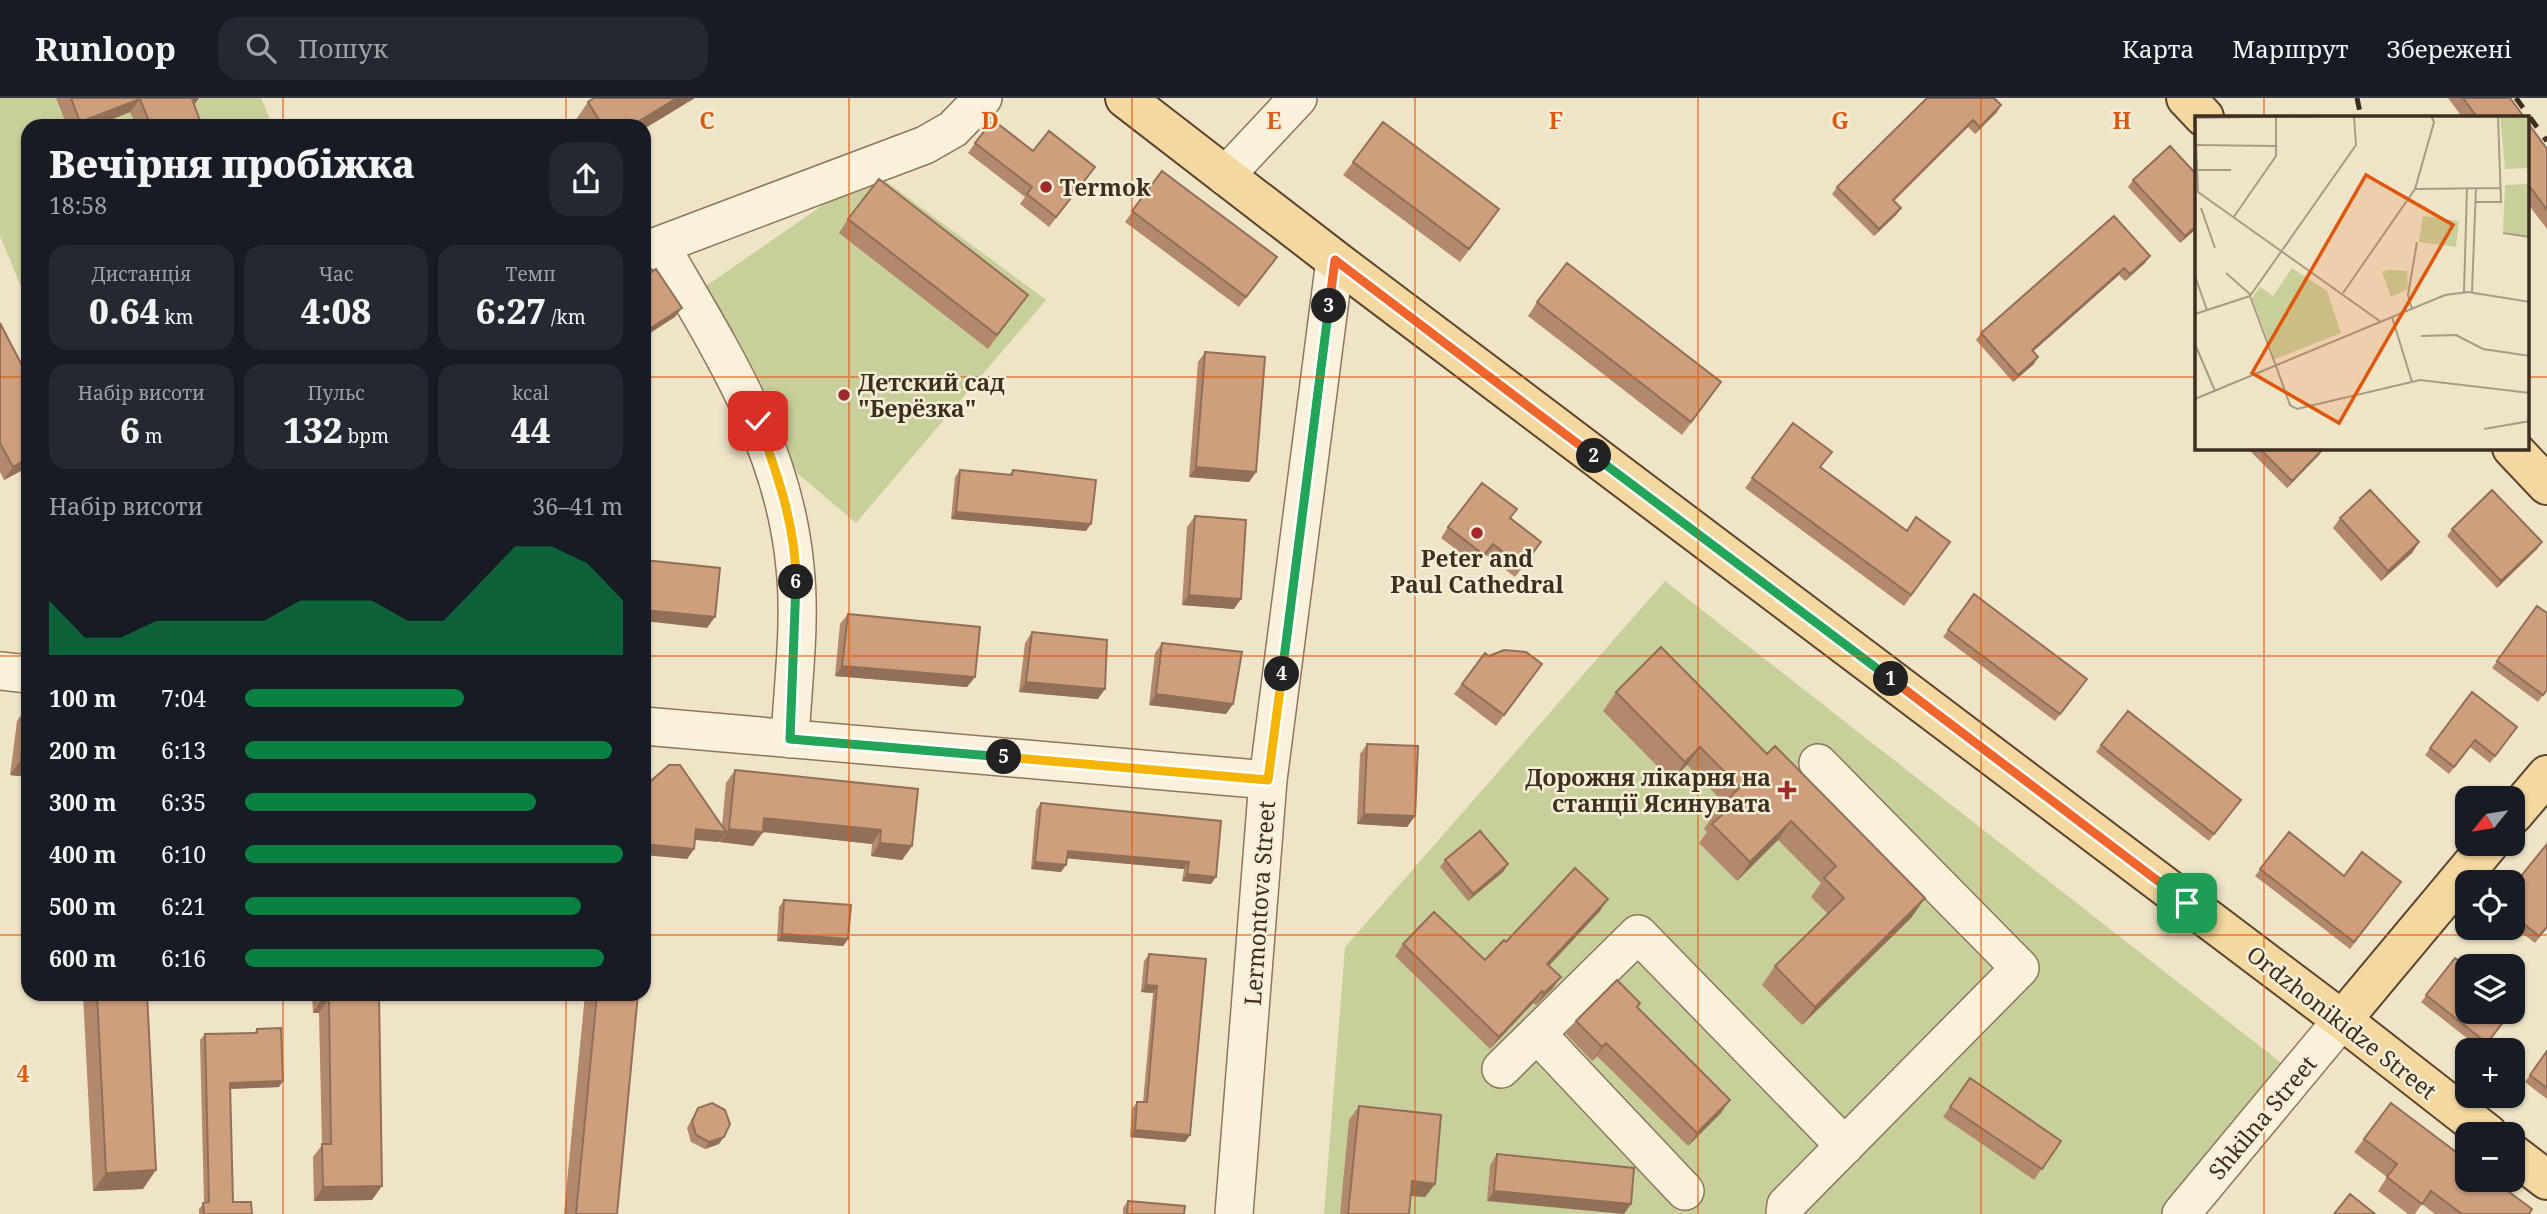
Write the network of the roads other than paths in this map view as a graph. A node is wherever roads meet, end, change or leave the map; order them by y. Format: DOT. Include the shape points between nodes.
graph roads {
  1 [pos="983,98"];
  2 [pos="1125,98"];
  3 [pos="1298,98"];
  4 [pos="2186,98"];
  5 [pos="2203,116"];
  6 [pos="1225,176"];
  7 [pos="652,248"];
  8 [pos="1335,260"];
  9 [pos="2514,450"];
  10 [pos="2547,485"];
  11 [pos="0,671"];
  12 [pos="21,673"];
  13 [pos="651,727"];
  14 [pos="790,739"];
  15 [pos="1818,763"];
  16 [pos="2547,775"];
  17 [pos="1268,780"];
  18 [pos="2525,801"];
  19 [pos="2479,856"];
  20 [pos="2342,1020"];
  21 [pos="1537,1034"];
  22 [pos="1501,1069"];
  23 [pos="2473,1122"];
  24 [pos="1845,1146"];
  25 [pos="2525,1163"];
  26 [pos="2547,1180"];
  27 [pos="1685,1191"];
  28 [pos="1234,1214"];
  29 [pos="1785,1214"];
  30 [pos="2181,1214"];
  1 -- 7 [label="street" via="953,130 925,145"];
  2 -- 6 [label="main road, Ordzhonikidze Street"];
  3 -- 6 [label="street"];
  4 -- 5 [label="main road"];
  6 -- 8 [label="main road, Ordzhonikidze Street"];
  7 -- 14 [label="street" via="730,365 777,472 796,569"];
  8 -- 17 [label="street, Lermontova Street"];
  8 -- 20 [label="main road, Ordzhonikidze Street"];
  9 -- 10 [label="main road"];
  11 -- 12 [label="street"];
  13 -- 14 [label="street"];
  14 -- 17 [label="street"];
  15 -- 24 [label="street" via="2020,968"];
  16 -- 18 [label="main road"];
  17 -- 28 [label="street, Lermontova Street"];
  19 -- 20 [label="main road"];
  20 -- 23 [label="main road, Ordzhonikidze Street"];
  20 -- 30 [label="street, Shkilna Street"];
  21 -- 22 [label="street"];
  21 -- 24 [label="street" via="1638,934"];
  21 -- 27 [label="street"];
  24 -- 29 [label="street" via="1786,1205"];
  25 -- 26 [label="main road"];
}
